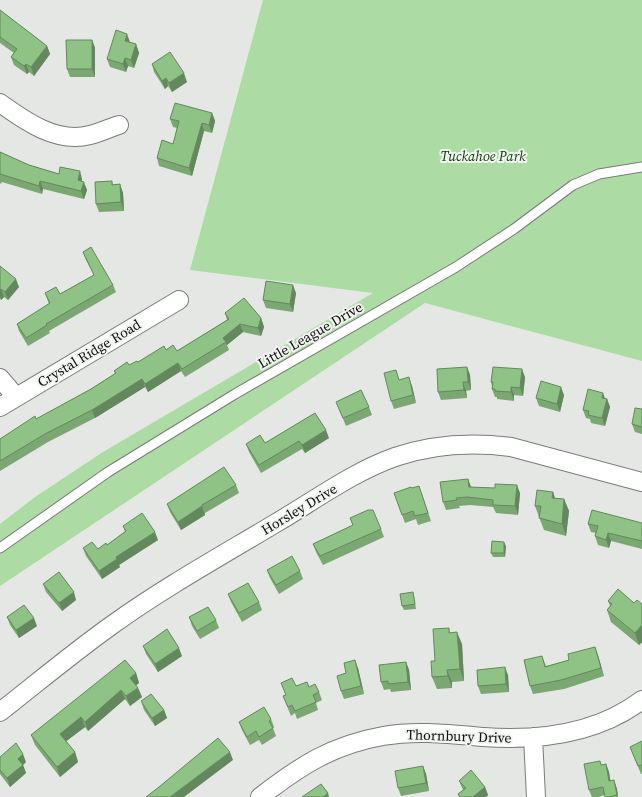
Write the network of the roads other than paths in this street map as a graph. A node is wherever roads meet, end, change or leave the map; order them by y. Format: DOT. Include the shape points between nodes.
graph roads {
  1 [pos="0,103"];
  2 [pos="119,124"];
  3 [pos="642,167"];
  4 [pos="179,300"];
  5 [pos="0,378"];
  6 [pos="16,397"];
  7 [pos="0,407"];
  8 [pos="642,482"];
  9 [pos="0,548"];
  10 [pos="642,700"];
  11 [pos="0,712"];
  12 [pos="533,737"];
  13 [pos="260,797"];
  14 [pos="536,797"];
  1 -- 2 [label="street" via="34,125 56,134 89,136"];
  3 -- 9 [label="lane, Little League Drive" via="599,174 573,185 514,229 456,267 235,394 108,472"];
  4 -- 6 [label="street, Crystal Ridge Road"];
  5 -- 6 [label="street"];
  6 -- 7 [label="street, Crystal Ridge Road"];
  8 -- 11 [label="street, Horsley Drive" via="511,447 453,445 395,457 361,472 171,586 112,625"];
  10 -- 12 [label="street, Thornbury Drive" via="607,720 579,730"];
  12 -- 13 [label="street, Thornbury Drive" via="429,733 384,736 354,742 325,753 295,770"];
  12 -- 14 [label="street"];
}
